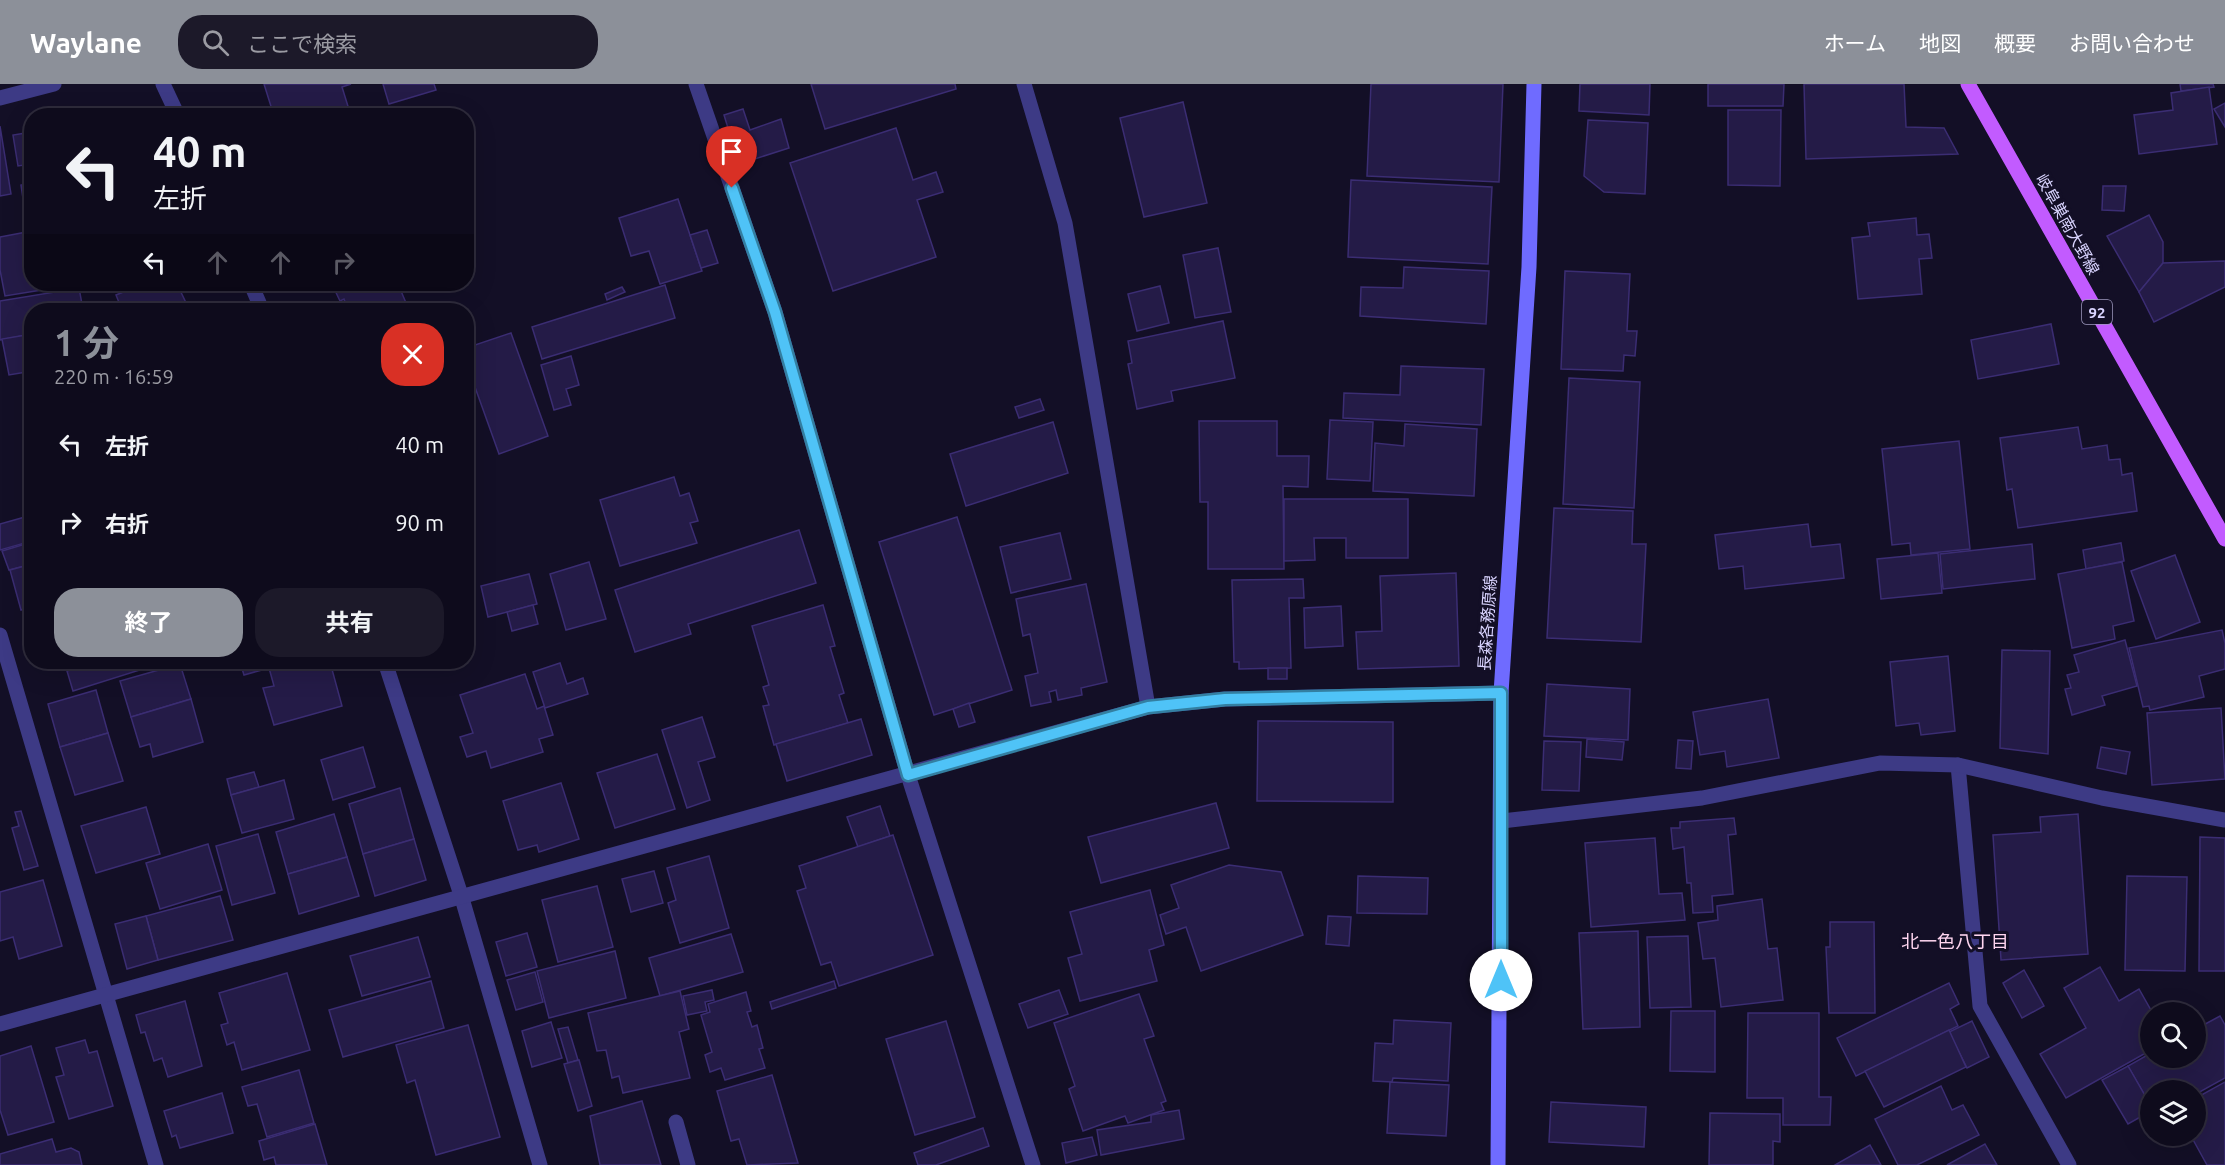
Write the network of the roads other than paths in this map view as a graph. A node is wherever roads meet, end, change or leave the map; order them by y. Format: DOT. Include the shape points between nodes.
graph roads {
  1 [pos="54,84"];
  2 [pos="164,84"];
  3 [pos="696,84"];
  4 [pos="1024,84"];
  5 [pos="1534,84"];
  6 [pos="1968,84"];
  7 [pos="0,98"];
  8 [pos="174,108"];
  9 [pos="2225,539"];
  10 [pos="0,635"];
  11 [pos="388,669"];
  12 [pos="1501,693"];
  13 [pos="1148,707"];
  14 [pos="1958,765"];
  15 [pos="908,775"];
  16 [pos="2225,820"];
  17 [pos="1502,821"];
  18 [pos="461,895"];
  19 [pos="107,995"];
  20 [pos="0,1024"];
  21 [pos="676,1122"];
  22 [pos="156,1165"];
  23 [pos="540,1165"];
  24 [pos="688,1165"];
  25 [pos="1034,1165"];
  26 [pos="1498,1165"];
  27 [pos="2069,1165"];
  1 -- 7 [label="street"];
  2 -- 8 [label="street"];
  3 -- 15 [label="street" via="775,312"];
  4 -- 13 [label="street" via="1065,223"];
  5 -- 12 [label="main road, 長森各務原線" via="1529,267"];
  6 -- 9 [label="main road, 岐阜巣南大野線 / 92"];
  10 -- 19 [label="street"];
  11 -- 18 [label="street"];
  12 -- 13 [label="street" via="1225,699"];
  12 -- 17 [label="main road, 長森各務原線"];
  13 -- 15 [label="street"];
  14 -- 16 [label="street" via="2102,798"];
  14 -- 17 [label="street" via="1880,764 1702,798"];
  14 -- 27 [label="street" via="1980,1006"];
  15 -- 18 [label="street"];
  15 -- 25 [label="street"];
  17 -- 26 [label="main road, 長森各務原線"];
  18 -- 19 [label="street"];
  18 -- 23 [label="street"];
  19 -- 20 [label="street"];
  19 -- 22 [label="street"];
  21 -- 24 [label="street"];
}
